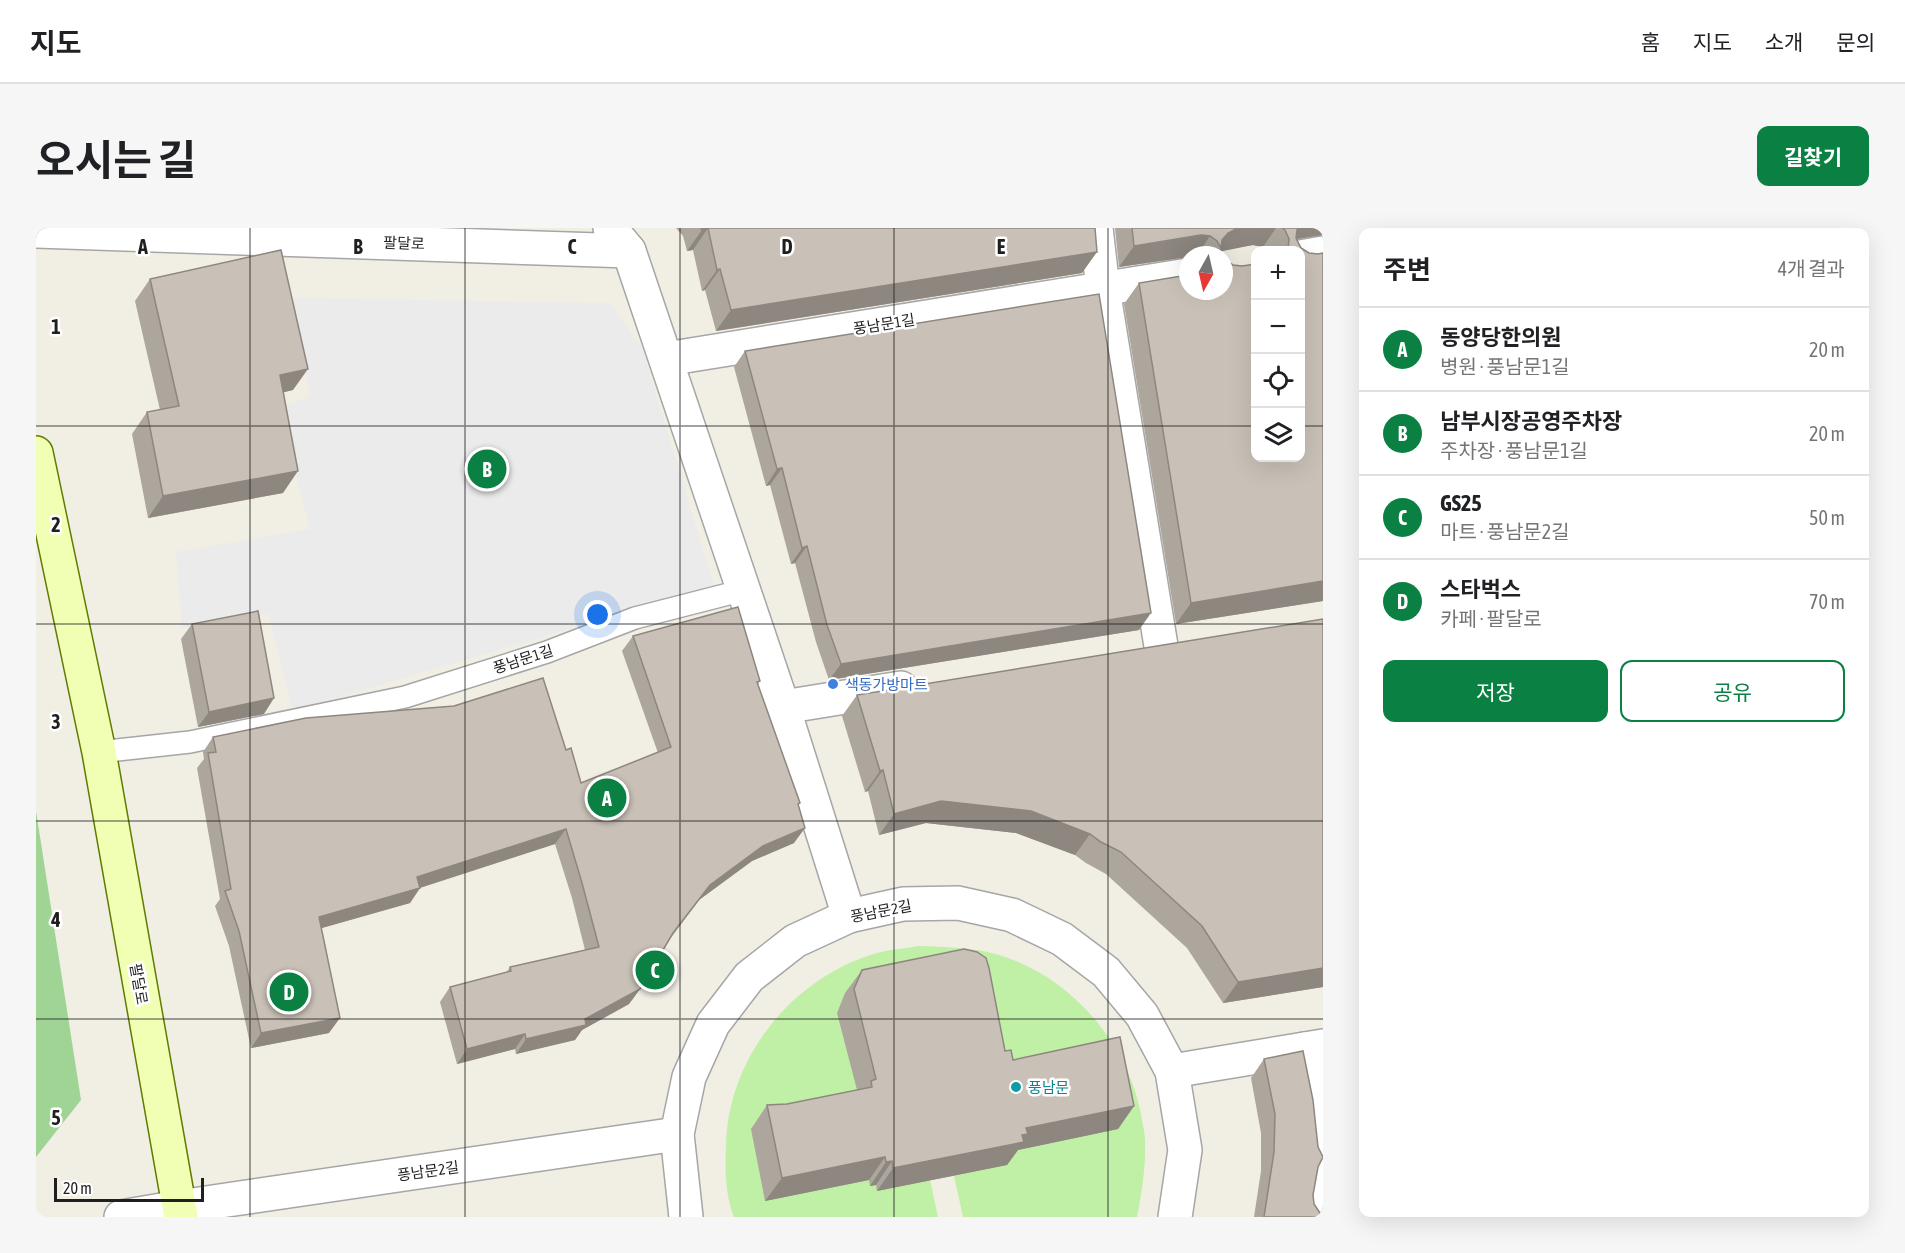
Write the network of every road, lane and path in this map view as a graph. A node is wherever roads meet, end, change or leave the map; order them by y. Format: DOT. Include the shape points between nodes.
graph roads {
  1 [pos="1096,228"];
  2 [pos="36,231"];
  3 [pos="620,240"];
  4 [pos="1323,253"];
  5 [pos="1305,256"];
  6 [pos="1179,276"];
  7 [pos="1103,289"];
  8 [pos="666,359"];
  9 [pos="36,453"];
  10 [pos="744,590"];
  11 [pos="1196,640"];
  12 [pos="925,684"];
  13 [pos="783,707"];
  14 [pos="99,752"];
  15 [pos="849,916"];
  16 [pos="1314,1048"];
  17 [pos="1172,1071"];
  18 [pos="677,1134"];
  19 [pos="1323,1164"];
  20 [pos="1323,1189"];
  21 [pos="180,1212"];
  22 [pos="121,1217"];
  23 [pos="686,1217"];
  24 [pos="1175,1217"];
  25 [pos="1318,1217"];
  1 -- 7 [label="street"];
  2 -- 3 [label="street, 팔달로"];
  3 -- 8 [label="street"];
  4 -- 5 [label="street"];
  6 -- 7 [label="street, 풍남문1길"];
  7 -- 8 [label="street, 풍남문1길"];
  7 -- 11 [label="street" via="1149,648"];
  8 -- 10 [label="street"];
  9 -- 14 [label="street, 팔달로"];
  10 -- 13 [label="street"];
  10 -- 14 [label="lane, 풍남문1길" via="635,618 547,652 405,697 190,742"];
  12 -- 13 [label="street"];
  13 -- 15 [label="street"];
  14 -- 21 [label="street, 팔달로"];
  15 -- 17 [label="street, 풍남문2길" via="903,904 958,903 1012,915 1042,929 1106,972 1142,1015"];
  15 -- 18 [label="street, 풍남문2길" via="795,941 749,977 713,1024 689,1077"];
  16 -- 17 [label="street"];
  16 -- 19 [label="street"];
  17 -- 24 [label="street, 풍남문2길" via="1185,1150"];
  18 -- 21 [label="street, 풍남문2길"];
  18 -- 23 [label="street, 풍남문2길"];
  20 -- 25 [label="street"];
  21 -- 22 [label="street, 풍남문2길"];
}
